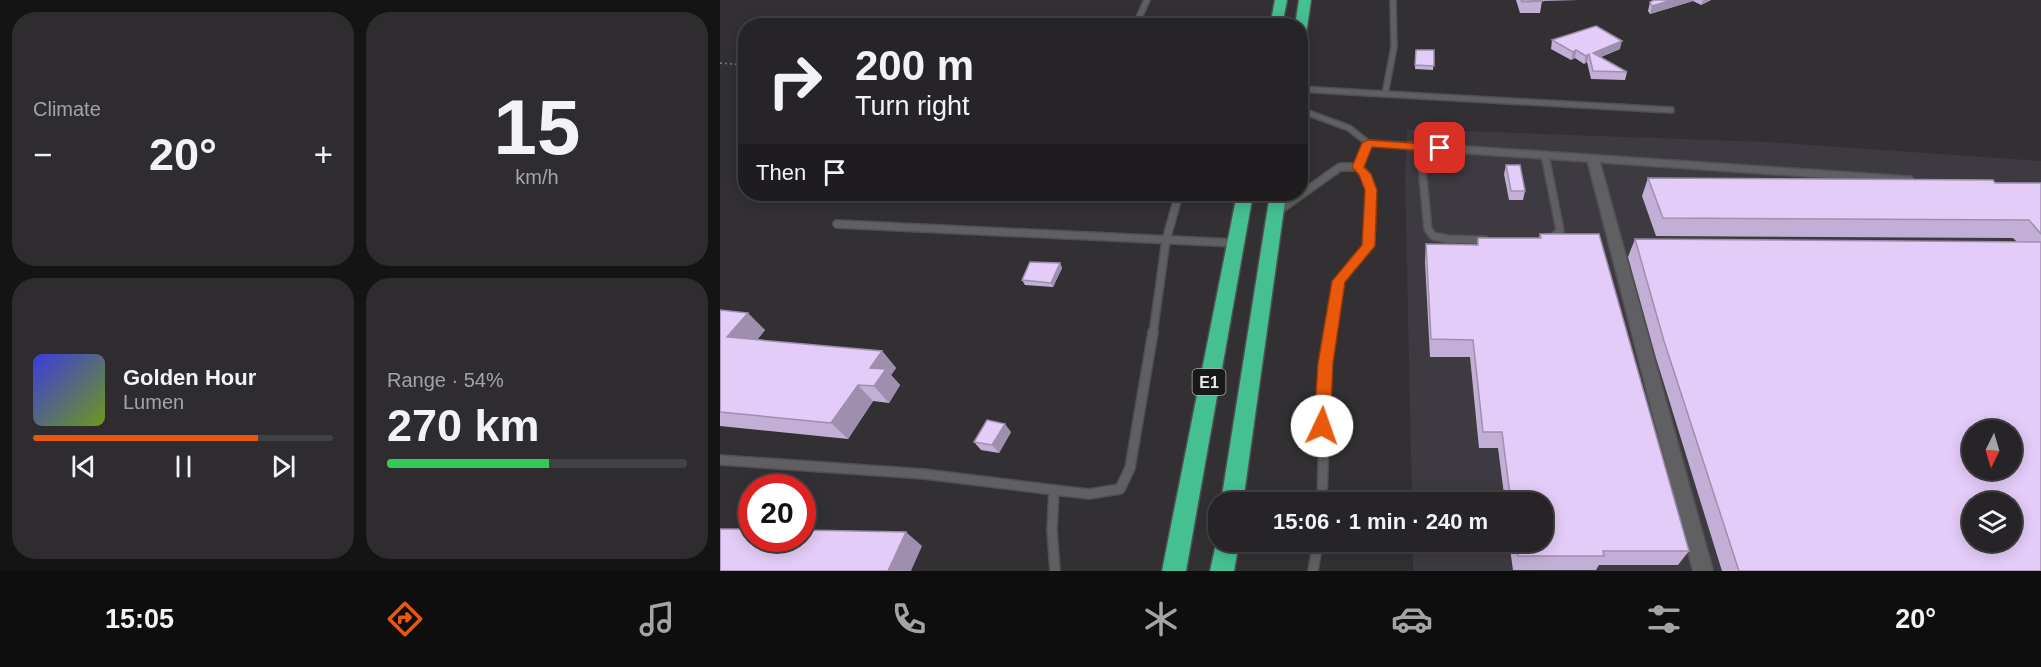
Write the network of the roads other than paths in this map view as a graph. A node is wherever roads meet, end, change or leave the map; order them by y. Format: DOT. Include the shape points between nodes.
graph roads {
  1 [pos="1147,0"];
  2 [pos="1281,0"];
  3 [pos="1305,0"];
  4 [pos="1393,0"];
  5 [pos="1139,18"];
  6 [pos="1278,18"];
  7 [pos="1302,18"];
  8 [pos="1308,89"];
  9 [pos="1385,94"];
  10 [pos="1671,110"];
  11 [pos="1308,113"];
  12 [pos="1368,143"];
  13 [pos="1420,147"];
  14 [pos="1545,156"];
  15 [pos="1593,159"];
  16 [pos="1358,167"];
  17 [pos="1913,181"];
  18 [pos="1308,190"];
  19 [pos="1177,201"];
  20 [pos="1244,201"];
  21 [pos="1277,201"];
  22 [pos="1293,201"];
  23 [pos="1275,214"];
  24 [pos="837,224"];
  25 [pos="1166,240"];
  26 [pos="1495,240"];
  27 [pos="1543,241"];
  28 [pos="1235,243"];
  29 [pos="720,460"];
  30 [pos="1054,490"];
  31 [pos="1233,492"];
  32 [pos="1322,492"];
  33 [pos="1225,552"];
  34 [pos="1316,552"];
  35 [pos="1055,571"];
  36 [pos="1174,571"];
  37 [pos="1222,571"];
  38 [pos="1313,571"];
  39 [pos="1703,571"];
  1 -- 5 [label="lane"];
  2 -- 6 [label="highway"];
  3 -- 7 [label="highway"];
  4 -- 9 [label="lane" via="1394,47"];
  8 -- 9 [label="lane"];
  9 -- 10 [label="lane"];
  11 -- 12 [label="lane" via="1349,128"];
  12 -- 13 [label="lane"];
  12 -- 16 [label="lane"];
  13 -- 14 [label="lane"];
  13 -- 26 [label="lane" via="1428,229 1433,236"];
  14 -- 15 [label="lane"];
  14 -- 27 [label="lane" via="1560,230"];
  15 -- 17 [label="lane"];
  15 -- 39 [label="street"];
  16 -- 18 [label="lane" via="1340,167"];
  16 -- 32 [label="lane" via="1371,190 1368,246 1339,281 1326,363"];
  19 -- 25 [label="lane"];
  20 -- 28 [label="highway, E1"];
  21 -- 23 [label="highway, E1"];
  22 -- 23 [label="lane"];
  23 -- 31 [label="highway, E1"];
  24 -- 25 [label="lane"];
  25 -- 28 [label="lane"];
  25 -- 30 [label="lane" via="1130,468 1120,489 1089,494"];
  28 -- 36 [label="highway, E1"];
  29 -- 30 [label="lane" via="924,474"];
  30 -- 35 [label="lane"];
  33 -- 37 [label="highway"];
  34 -- 38 [label="lane"];
}
